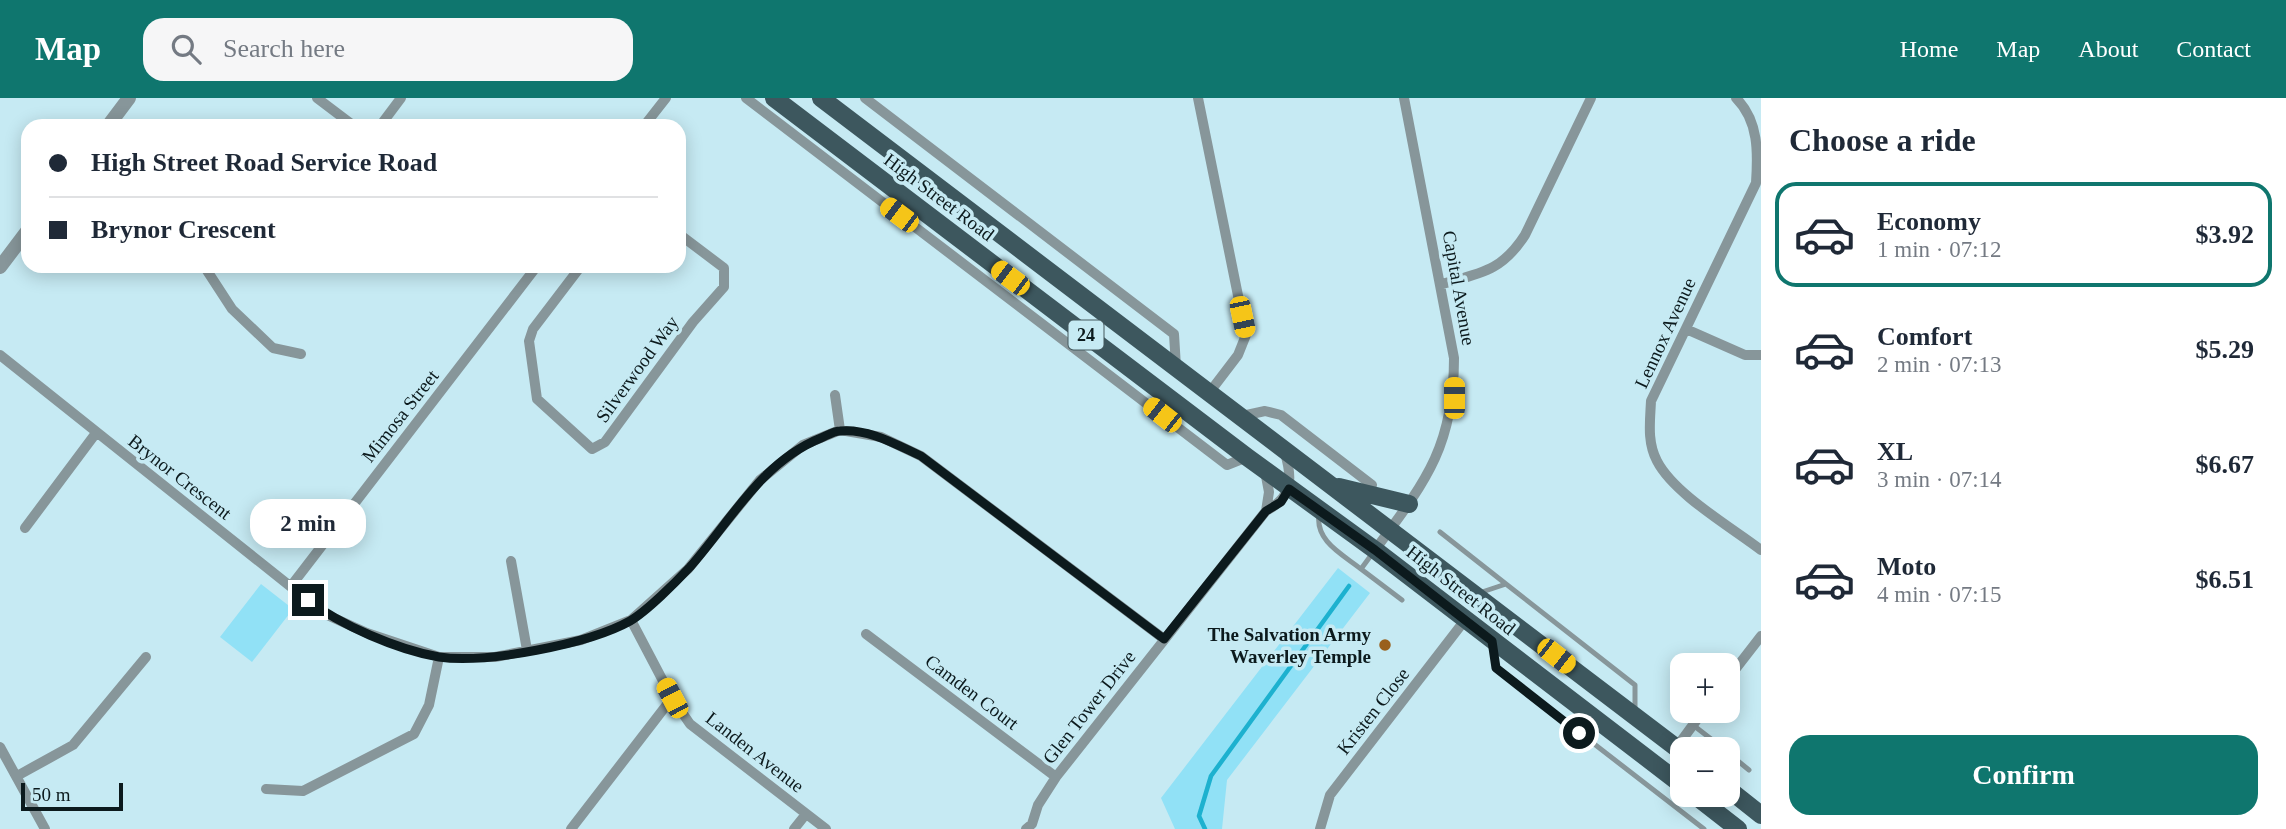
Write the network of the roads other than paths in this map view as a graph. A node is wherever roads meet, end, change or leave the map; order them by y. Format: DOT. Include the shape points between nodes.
graph roads {
  1 [pos="129,98"];
  2 [pos="317,98"];
  3 [pos="401,98"];
  4 [pos="666,98"];
  5 [pos="746,98"];
  6 [pos="774,98"];
  7 [pos="821,98"];
  8 [pos="865,98"];
  9 [pos="1198,98"];
  10 [pos="1404,98"];
  11 [pos="1591,98"];
  12 [pos="1736,98"];
  13 [pos="113,119"];
  14 [pos="345,119"];
  15 [pos="385,119"];
  16 [pos="650,119"];
  17 [pos="1759,183"];
  18 [pos="21,239"];
  19 [pos="686,239"];
  20 [pos="0,267"];
  21 [pos="209,273"];
  22 [pos="531,273"];
  23 [pos="576,273"];
  24 [pos="1442,284"];
  25 [pos="1686,329"];
  26 [pos="301,354"];
  27 [pos="0,355"];
  28 [pos="1761,355"];
  29 [pos="1177,367"];
  30 [pos="1209,393"];
  31 [pos="835,396"];
  32 [pos="1242,416"];
  33 [pos="840,430"];
  34 [pos="96,433"];
  35 [pos="1284,448"];
  36 [pos="1247,457"];
  37 [pos="1346,465"];
  38 [pos="1265,471"];
  39 [pos="1334,485"];
  40 [pos="1372,485"];
  41 [pos="1289,489"];
  42 [pos="1409,504"];
  43 [pos="1319,510"];
  44 [pos="1266,511"];
  45 [pos="25,528"];
  46 [pos="1391,528"];
  47 [pos="1440,532"];
  48 [pos="1375,550"];
  49 [pos="1761,550"];
  50 [pos="511,561"];
  51 [pos="1361,569"];
  52 [pos="1506,584"];
  53 [pos="291,586"];
  54 [pos="1476,594"];
  55 [pos="1402,600"];
  56 [pos="631,620"];
  57 [pos="1465,620"];
  58 [pos="866,634"];
  59 [pos="1761,636"];
  60 [pos="1164,639"];
  61 [pos="1492,641"];
  62 [pos="527,650"];
  63 [pos="146,657"];
  64 [pos="439,657"];
  65 [pos="1740,663"];
  66 [pos="672,698"];
  67 [pos="1636,717"];
  68 [pos="1693,725"];
  69 [pos="1686,737"];
  70 [pos="1708,737"];
  71 [pos="1670,743"];
  72 [pos="0,747"];
  73 [pos="1740,762"];
  74 [pos="1749,770"];
  75 [pos="17,776"];
  76 [pos="1670,776"];
  77 [pos="1056,777"];
  78 [pos="266,789"];
  79 [pos="1740,798"];
  80 [pos="1710,807"];
  81 [pos="806,814"];
  82 [pos="1761,815"];
  83 [pos="1032,827"];
  84 [pos="44,829"];
  85 [pos="570,829"];
  86 [pos="794,829"];
  87 [pos="826,829"];
  88 [pos="1320,829"];
  89 [pos="1704,829"];
  90 [pos="1738,829"];
  1 -- 13 [label="street"];
  2 -- 14 [label="street"];
  3 -- 15 [label="street"];
  4 -- 16 [label="street"];
  5 -- 36 [label="street, High Street Road" via="1227,465"];
  6 -- 36 [label="main road, High Street Road / 24"];
  7 -- 29 [label="main road, High Street Road / 24"];
  8 -- 29 [label="street, High Street Road" via="1174,334"];
  9 -- 30 [label="street" via="1246,335 1238,355"];
  10 -- 24 [label="street, Capital Avenue"];
  11 -- 24 [label="street" via="1512,256 1494,269"];
  12 -- 17 [label="street, Lennox Avenue" via="1748,109 1758,148"];
  17 -- 25 [label="street, Lennox Avenue"];
  18 -- 20 [label="street"];
  19 -- 23 [label="street, Silverwood Way" via="724,268 724,287 605,442 592,449 537,399 529,341"];
  21 -- 26 [label="street" via="232,309 273,348"];
  22 -- 53 [label="street, Mimosa Street"];
  24 -- 42 [label="street, Capital Avenue" via="1454,358 1454,398 1446,436 1431,472"];
  25 -- 28 [label="street" via="1745,355"];
  25 -- 49 [label="street, Lennox Avenue" via="1651,401 1649,433 1657,461 1681,489"];
  27 -- 34 [label="street, Brynor Crescent"];
  29 -- 30 [label="main road, High Street Road / 24"];
  30 -- 32 [label="main road, High Street Road / 24"];
  31 -- 33 [label="street"];
  32 -- 35 [label="main road, High Street Road / 24"];
  32 -- 37 [label="street" via="1265,411 1281,415"];
  33 -- 56 [label="street, Brynor Crescent" via="803,445 760,480 688,569"];
  33 -- 60 [label="street" via="881,437 921,456"];
  34 -- 45 [label="street"];
  34 -- 53 [label="street, Brynor Crescent"];
  35 -- 39 [label="main road, High Street Road / 24"];
  35 -- 41 [label="street"];
  36 -- 38 [label="main road, High Street Road / 24"];
  37 -- 39 [label="street"];
  37 -- 40 [label="street"];
  38 -- 41 [label="main road, High Street Road / 24"];
  38 -- 44 [label="street"];
  39 -- 42 [label="main road"];
  39 -- 46 [label="main road, High Street Road / 24"];
  41 -- 43 [label="main road, High Street Road / 24"];
  41 -- 44 [label="street, Glen Tower Drive" via="1281,502"];
  42 -- 46 [label="street, Capital Avenue"];
  43 -- 48 [label="main road, High Street Road / 24"];
  43 -- 51 [label="lane" via="1324,539"];
  44 -- 60 [label="street, Glen Tower Drive"];
  46 -- 48 [label="street, Capital Avenue"];
  46 -- 54 [label="main road, High Street Road / 24"];
  47 -- 52 [label="lane"];
  48 -- 51 [label="lane"];
  48 -- 57 [label="main road, High Street Road / 24"];
  50 -- 62 [label="street"];
  51 -- 55 [label="lane"];
  52 -- 54 [label="lane"];
  52 -- 67 [label="lane" via="1635,685"];
  53 -- 64 [label="street, Brynor Crescent" via="325,614"];
  54 -- 67 [label="main road, High Street Road / 24"];
  56 -- 62 [label="street, Brynor Crescent" via="581,640"];
  56 -- 66 [label="street, Landen Avenue"];
  57 -- 61 [label="main road, High Street Road / 24"];
  57 -- 88 [label="street, Kristen Close" via="1330,795"];
  58 -- 77 [label="street, Camden Court"];
  59 -- 65 [label="street"];
  60 -- 77 [label="street, Glen Tower Drive"];
  61 -- 76 [label="main road, High Street Road / 24"];
  61 -- 89 [label="lane" via="1496,668"];
  62 -- 64 [label="street, Brynor Crescent" via="495,657"];
  63 -- 75 [label="street" via="73,745"];
  64 -- 78 [label="street" via="429,705 414,734 303,791"];
  66 -- 81 [label="street, Landen Avenue" via="690,724"];
  66 -- 85 [label="street"];
  67 -- 71 [label="main road, High Street Road / 24"];
  68 -- 69 [label="street"];
  68 -- 70 [label="lane"];
  72 -- 75 [label="street"];
  73 -- 74 [label="lane"];
  75 -- 84 [label="street"];
  77 -- 83 [label="street, Glen Tower Drive" via="1038,805"];
  79 -- 82 [label="main road"];
  80 -- 90 [label="main road"];
  81 -- 86 [label="street"];
  81 -- 87 [label="street, Landen Avenue"];
}
